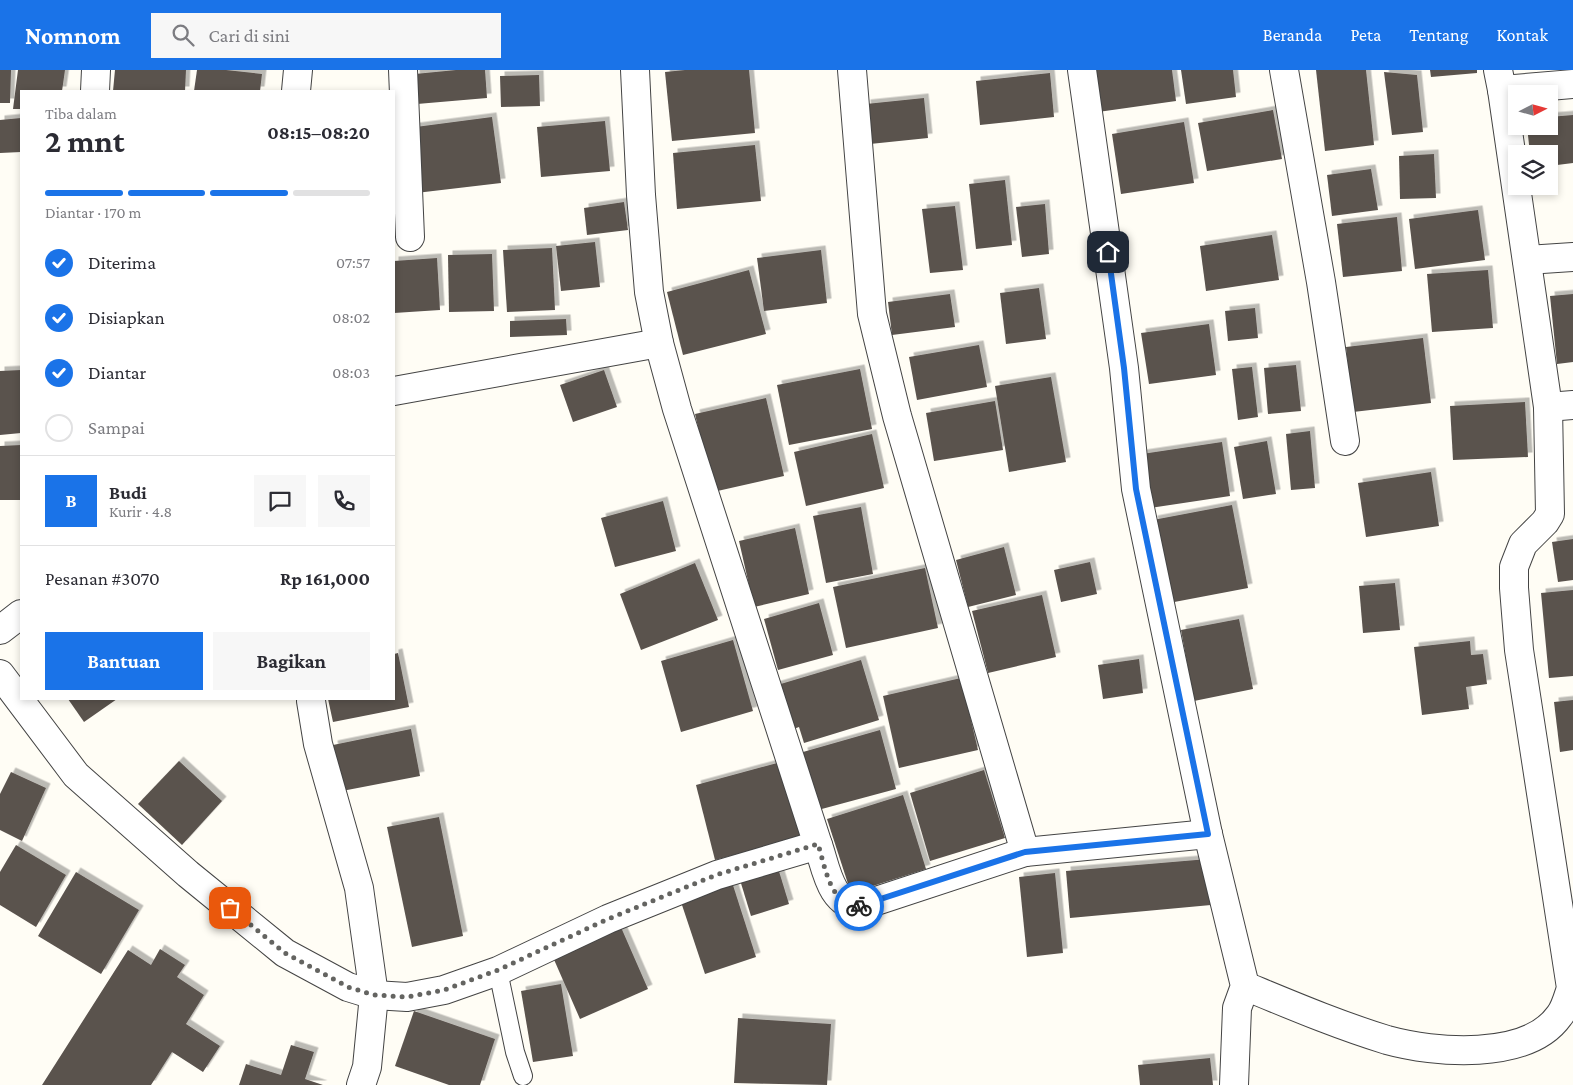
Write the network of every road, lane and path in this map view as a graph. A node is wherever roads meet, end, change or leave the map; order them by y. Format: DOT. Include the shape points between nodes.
graph roads {
  1 [pos="96,70"];
  2 [pos="298,70"];
  3 [pos="403,70"];
  4 [pos="635,70"];
  5 [pos="852,70"];
  6 [pos="1082,70"];
  7 [pos="1284,70"];
  8 [pos="1500,80"];
  9 [pos="1573,84"];
  10 [pos="94,90"];
  11 [pos="296,90"];
  12 [pos="410,237"];
  13 [pos="1573,257"];
  14 [pos="1527,260"];
  15 [pos="659,343"];
  16 [pos="395,391"];
  17 [pos="1561,406"];
  18 [pos="1345,441"];
  19 [pos="20,615"];
  20 [pos="0,630"];
  21 [pos="0,674"];
  22 [pos="310,701"];
  23 [pos="1208,834"];
  24 [pos="818,844"];
  25 [pos="1025,852"];
  26 [pos="1562,857"];
  27 [pos="498,970"];
  28 [pos="374,995"];
  29 [pos="1241,997"];
  30 [pos="523,1076"];
  31 [pos="361,1085"];
  32 [pos="1234,1085"];
  1 -- 10 [label="street"];
  2 -- 11 [label="street"];
  3 -- 12 [label="street"];
  4 -- 15 [label="street" via="648,282"];
  5 -- 25 [label="street" via="872,314 897,416"];
  6 -- 23 [label="street" via="1123,359 1136,489"];
  7 -- 18 [label="street"];
  8 -- 9 [label="street"];
  8 -- 14 [label="street"];
  13 -- 14 [label="street"];
  14 -- 17 [label="street"];
  15 -- 16 [label="street"];
  15 -- 24 [label="street" via="677,409"];
  17 -- 26 [label="street" via="1550,514 1523,544 1514,567 1514,588 1519,650"];
  19 -- 20 [label="street"];
  21 -- 28 [label="street" via="76,775 188,874 285,953 348,987"];
  22 -- 28 [label="street" via="318,744 359,888"];
  23 -- 25 [label="street"];
  23 -- 29 [label="street"];
  24 -- 25 [label="street" via="831,886 839,898 853,906"];
  24 -- 27 [label="street" via="716,875 608,919"];
  26 -- 29 [label="street" via="1571,988 1560,1016 1538,1036 1503,1048 1449,1050 1389,1040 1313,1014"];
  27 -- 28 [label="street" via="444,990 407,997"];
  27 -- 30 [label="lane" via="514,1052"];
  28 -- 31 [label="street" via="367,1067"];
  29 -- 32 [label="street"];
}
